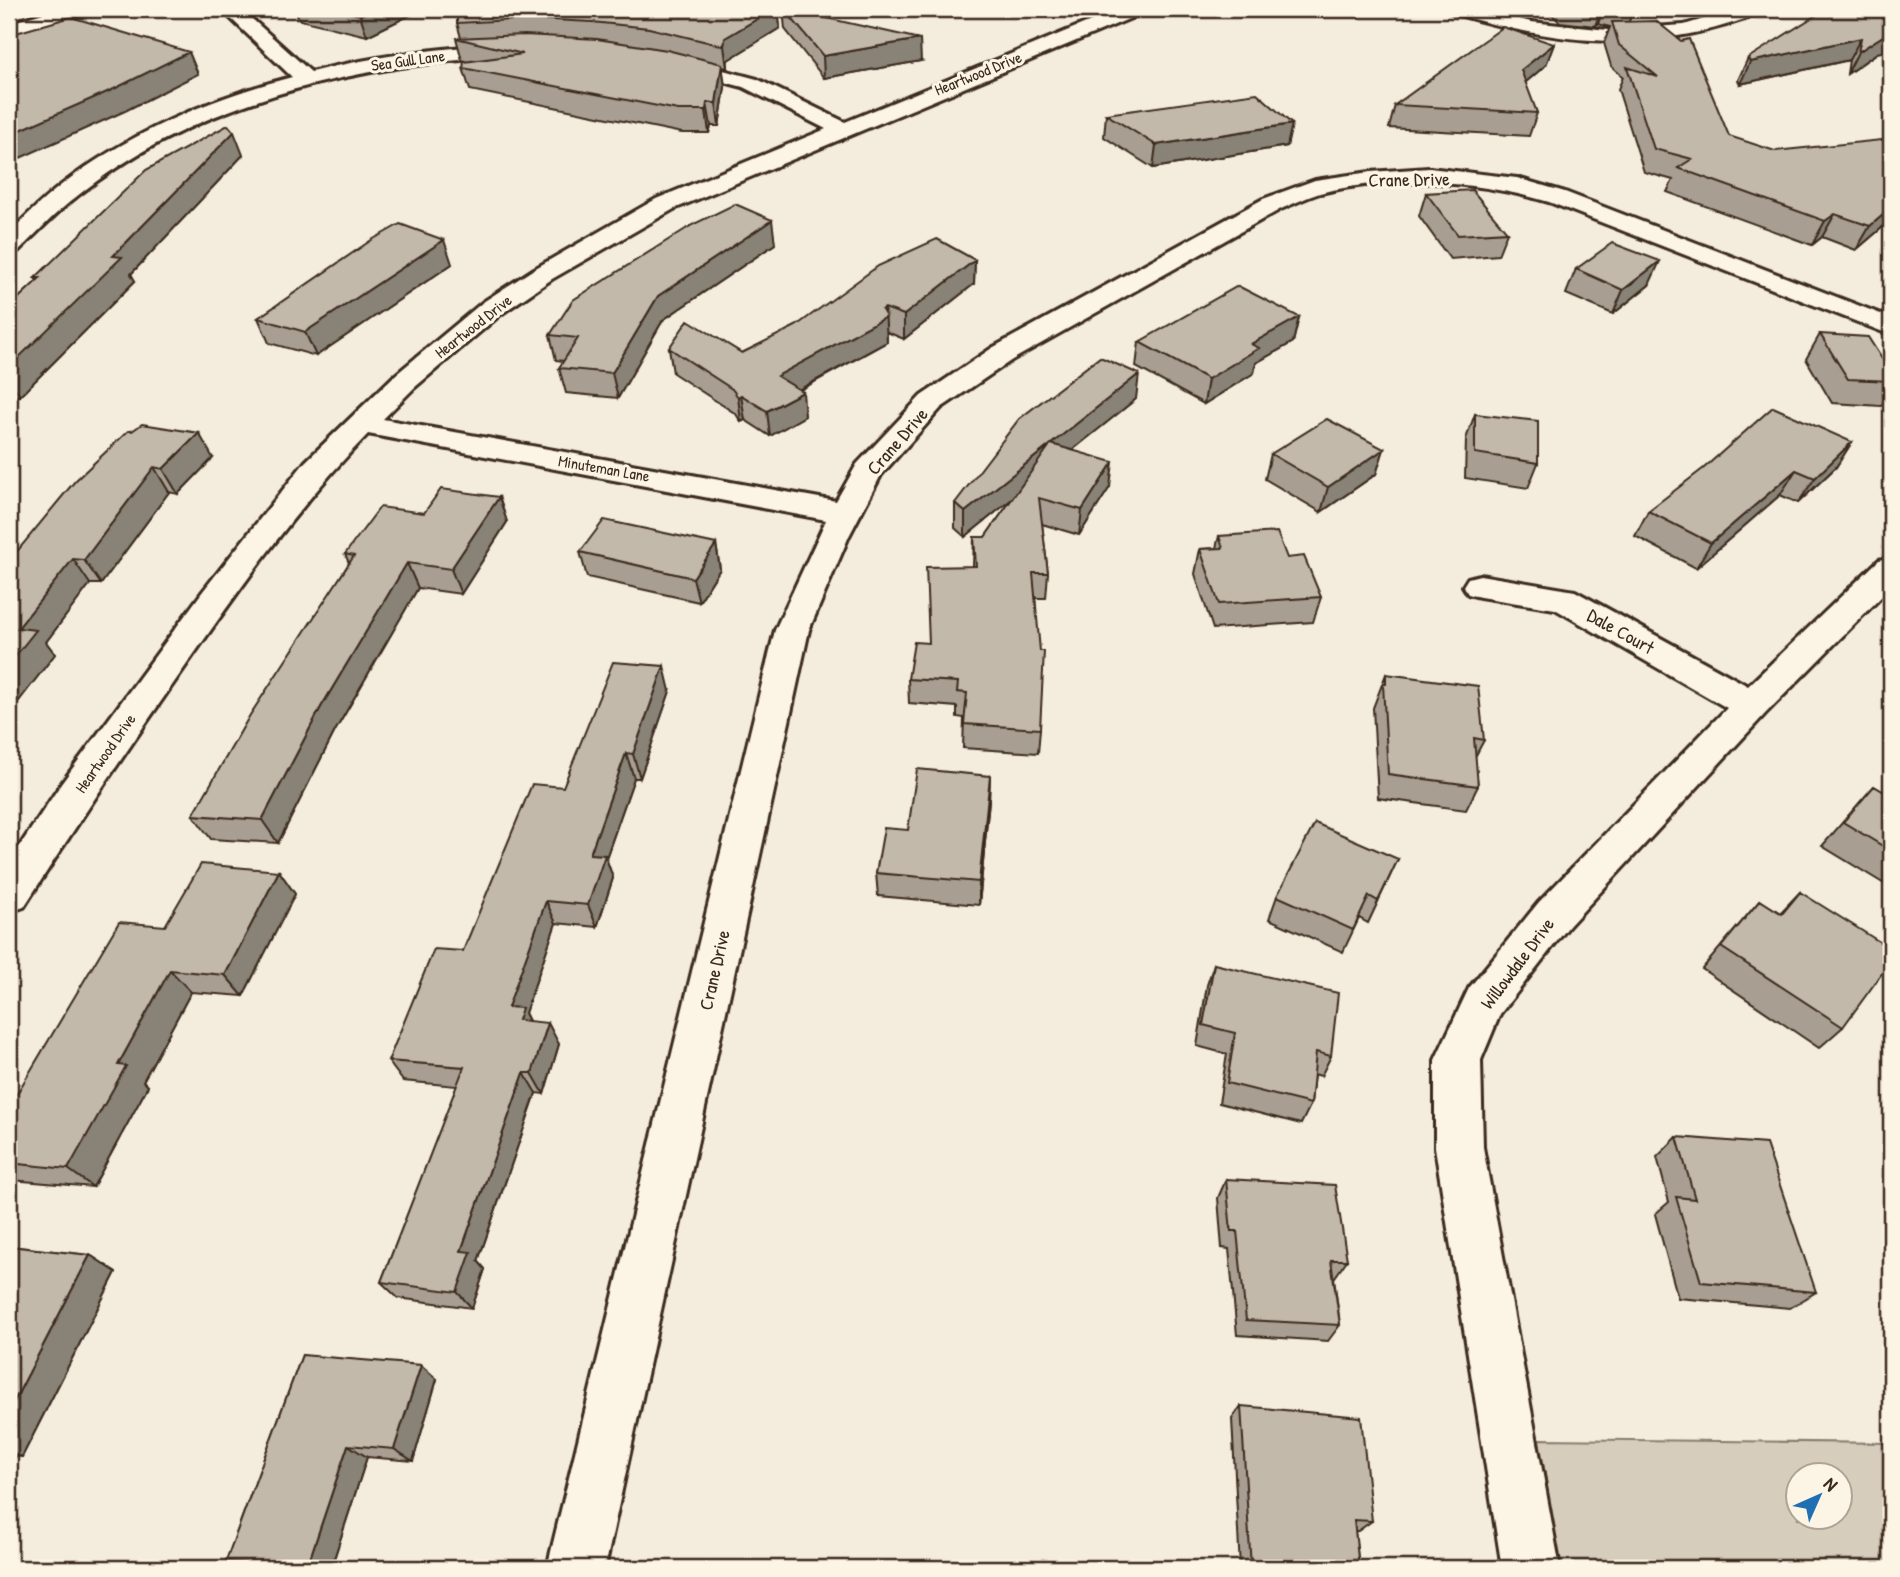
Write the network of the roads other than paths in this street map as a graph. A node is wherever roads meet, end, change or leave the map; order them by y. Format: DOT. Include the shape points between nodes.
graph roads {
  1 [pos="77,9"];
  2 [pos="230,9"];
  3 [pos="1136,9"];
  4 [pos="1459,9"];
  5 [pos="1754,9"];
  6 [pos="9,29"];
  7 [pos="536,50"];
  8 [pos="652,59"];
  9 [pos="306,79"];
  10 [pos="842,129"];
  11 [pos="9,246"];
  12 [pos="1891,327"];
  13 [pos="362,424"];
  14 [pos="845,513"];
  15 [pos="1891,568"];
  16 [pos="1479,586"];
  17 [pos="1752,705"];
  18 [pos="9,895"];
  19 [pos="576,1568"];
  20 [pos="1531,1568"];
  1 -- 6 [label="street"];
  2 -- 9 [label="street"];
  3 -- 10 [label="street, Heartwood Drive"];
  4 -- 5 [label="street" via="1538,30 1632,36 1709,26"];
  7 -- 9 [label="street, Sea Gull Lane" via="432,55"];
  8 -- 10 [label="street" via="750,83"];
  9 -- 11 [label="street, Sea Gull Lane" via="225,106 119,158 75,185"];
  10 -- 13 [label="street, Heartwood Drive" via="665,204 543,274 492,308"];
  12 -- 14 [label="street, Crane Drive" via="1557,197 1517,186 1429,175 1315,187 1195,245 1002,354 931,402 868,471"];
  13 -- 14 [label="street, Minuteman Lane"];
  13 -- 18 [label="street, Heartwood Drive" via="316,470 215,599"];
  14 -- 19 [label="street, Crane Drive" via="792,630"];
  15 -- 17 [label="street, Willowdale Drive"];
  16 -- 17 [label="street, Dale Court" via="1563,599"];
  17 -- 20 [label="street, Willowdale Drive" via="1554,914 1484,1002 1458,1060 1459,1147"];
}
